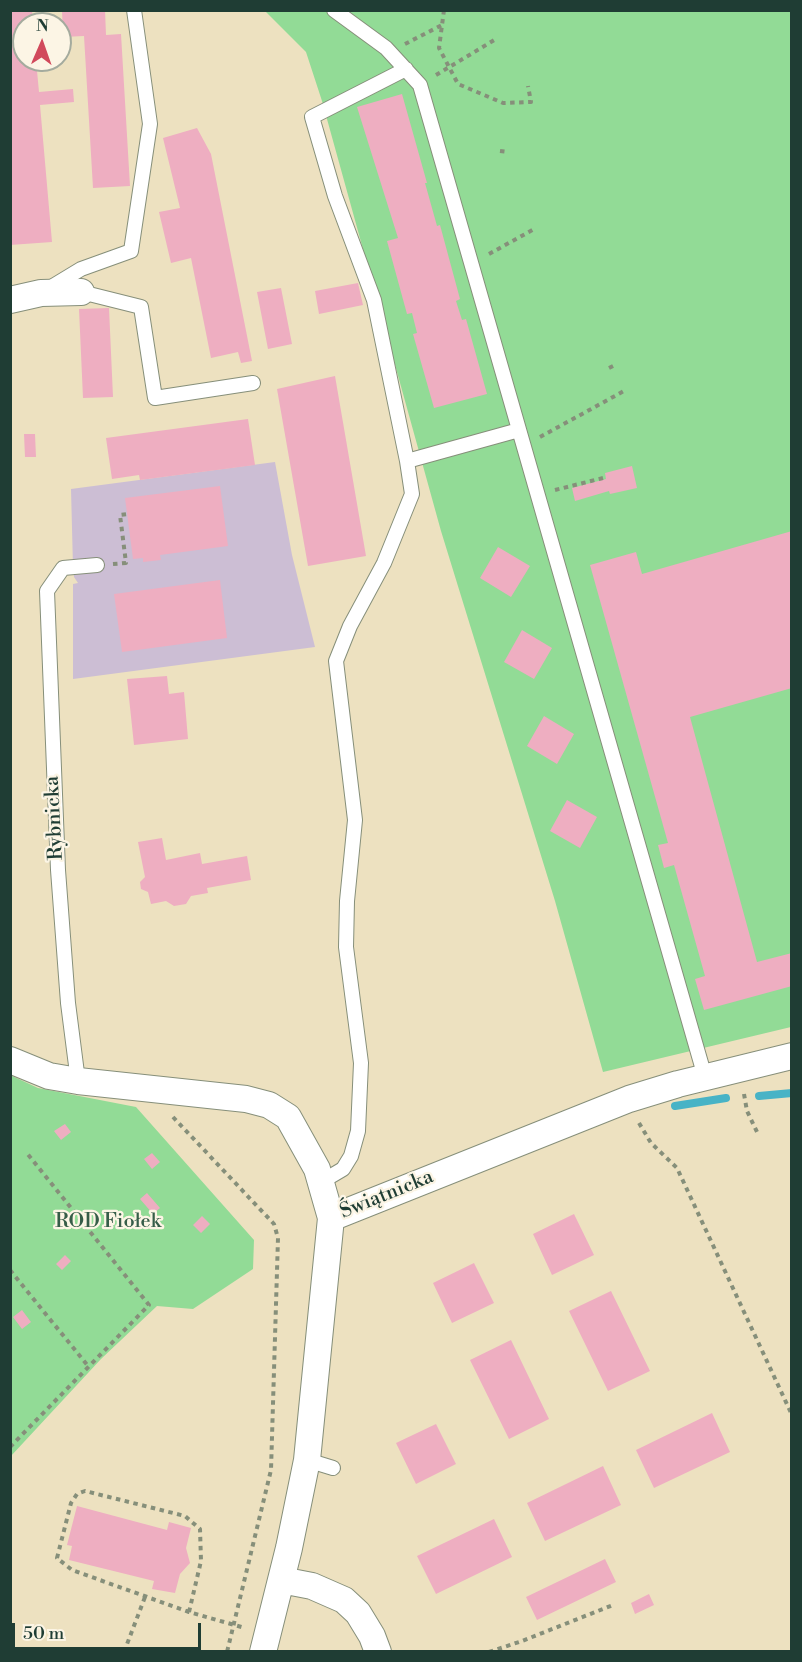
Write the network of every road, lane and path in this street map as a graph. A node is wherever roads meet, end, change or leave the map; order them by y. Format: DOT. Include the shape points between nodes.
graph roads {
  1 [pos="134,10"];
  2 [pos="334,10"];
  3 [pos="444,10"];
  4 [pos="442,25"];
  5 [pos="496,39"];
  6 [pos="401,49"];
  7 [pos="449,66"];
  8 [pos="406,69"];
  9 [pos="528,86"];
  10 [pos="500,151"];
  11 [pos="508,152"];
  12 [pos="536,228"];
  13 [pos="480,259"];
  14 [pos="81,292"];
  15 [pos="41,293"];
  16 [pos="10,300"];
  17 [pos="615,365"];
  18 [pos="609,368"];
  19 [pos="253,383"];
  20 [pos="624,391"];
  21 [pos="519,430"];
  22 [pos="407,461"];
  23 [pos="603,478"];
  24 [pos="549,488"];
  25 [pos="128,514"];
  26 [pos="97,565"];
  27 [pos="792,1056"];
  28 [pos="10,1059"];
  29 [pos="739,1069"];
  30 [pos="705,1077"];
  31 [pos="78,1081"];
  32 [pos="169,1112"];
  33 [pos="638,1121"];
  34 [pos="757,1132"];
  35 [pos="26,1152"];
  36 [pos="321,1182"];
  37 [pos="331,1218"];
  38 [pos="10,1270"];
  39 [pos="88,1366"];
  40 [pos="792,1415"];
  41 [pos="10,1447"];
  42 [pos="307,1460"];
  43 [pos="333,1468"];
  44 [pos="281,1580"];
  45 [pos="145,1597"];
  46 [pos="613,1605"];
  47 [pos="189,1612"];
  48 [pos="233,1624"];
  49 [pos="124,1652"];
  50 [pos="227,1652"];
  51 [pos="263,1652"];
  52 [pos="378,1652"];
  53 [pos="489,1652"];
  1 -- 15 [label="lane" via="150,124 131,251 81,269"];
  2 -- 8 [label="lane" via="386,48"];
  3 -- 4 [label="path"];
  4 -- 6 [label="path"];
  4 -- 7 [label="path" via="439,48"];
  5 -- 7 [label="path"];
  7 -- 9 [label="path" via="458,84 503,101 531,102"];
  8 -- 21 [label="lane" via="420,85"];
  8 -- 22 [label="lane" via="312,117 335,196 374,300"];
  10 -- 11 [label="path"];
  12 -- 13 [label="path"];
  14 -- 15 [label="street"];
  14 -- 19 [label="lane" via="141,307 155,398"];
  15 -- 16 [label="street"];
  17 -- 18 [label="path"];
  20 -- 21 [label="path" via="531,442 527,428"];
  21 -- 22 [label="lane"];
  21 -- 30 [label="lane"];
  22 -- 36 [label="lane" via="412,494 384,563 336,661 355,820 346,947 361,1063 358,1131 351,1156 343,1169"];
  23 -- 24 [label="path" via="559,490"];
  25 -- 26 [label="path" via="120,515 126,563"];
  26 -- 31 [label="lane, Rybnicka" via="63,568 47,591 58,870"];
  27 -- 29 [label="street, Świątnicka"];
  28 -- 31 [label="street" via="49,1076"];
  29 -- 30 [label="street, Świątnicka"];
  29 -- 34 [label="path" via="747,1112"];
  30 -- 37 [label="street, Świątnicka" via="629,1099"];
  31 -- 36 [label="street" via="268,1105 288,1117 304,1141"];
  32 -- 48 [label="path" via="274,1224 278,1238 271,1470"];
  33 -- 40 [label="path" via="651,1143 677,1168"];
  35 -- 39 [label="path" via="149,1305"];
  36 -- 37 [label="street"];
  37 -- 42 [label="street, Świątnicka"];
  38 -- 39 [label="path"];
  39 -- 41 [label="path"];
  42 -- 43 [label="lane"];
  42 -- 44 [label="street, Świątnicka"];
  44 -- 51 [label="street, Świątnicka"];
  44 -- 52 [label="street" via="312,1586 344,1600 358,1613"];
  45 -- 47 [label="path"];
  45 -- 47 [label="path" via="72,1570 57,1558 71,1503 77,1494 85,1491 185,1516 200,1529 201,1561"];
  45 -- 49 [label="path"];
  46 -- 53 [label="path"];
  47 -- 48 [label="path"];
  48 -- 50 [label="path"];
}
